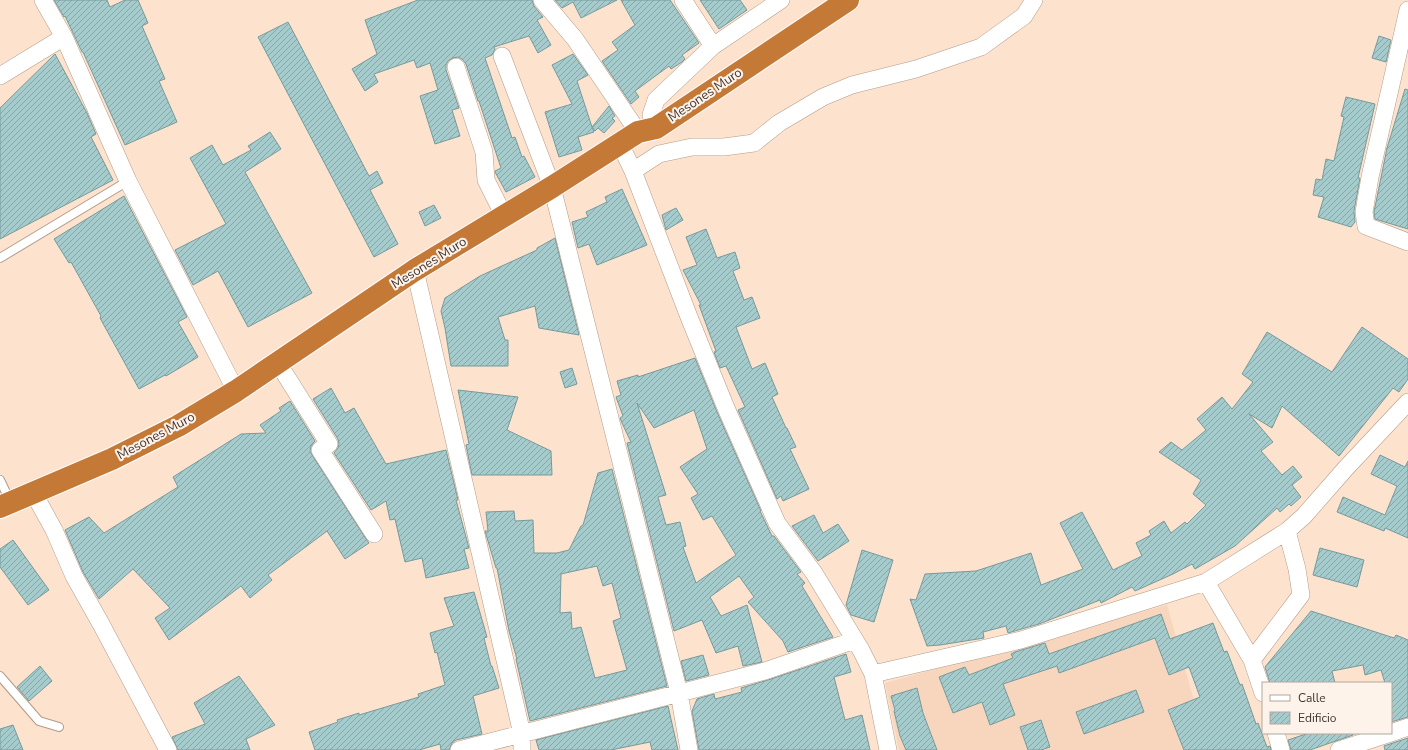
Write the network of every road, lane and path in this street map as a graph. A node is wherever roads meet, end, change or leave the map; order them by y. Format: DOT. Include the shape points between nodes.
graph roads {
  1 [pos="44,0"];
  2 [pos="542,0"];
  3 [pos="683,0"];
  4 [pos="781,0"];
  5 [pos="848,0"];
  6 [pos="1034,0"];
  7 [pos="1408,10"];
  8 [pos="64,37"];
  9 [pos="713,46"];
  10 [pos="502,56"];
  11 [pos="456,67"];
  12 [pos="0,76"];
  13 [pos="638,135"];
  14 [pos="633,171"];
  15 [pos="128,181"];
  16 [pos="552,187"];
  17 [pos="504,216"];
  18 [pos="1408,242"];
  19 [pos="0,258"];
  20 [pos="415,270"];
  21 [pos="278,363"];
  22 [pos="236,391"];
  23 [pos="1408,402"];
  24 [pos="0,480"];
  25 [pos="32,492"];
  26 [pos="5,505"];
  27 [pos="1287,531"];
  28 [pos="374,534"];
  29 [pos="1206,582"];
  30 [pos="855,640"];
  31 [pos="1252,660"];
  32 [pos="873,674"];
  33 [pos="0,676"];
  34 [pos="1262,690"];
  35 [pos="679,693"];
  36 [pos="59,727"];
  37 [pos="1408,727"];
  38 [pos="1392,733"];
  39 [pos="1276,734"];
  40 [pos="1388,734"];
  41 [pos="522,742"];
  42 [pos="168,750"];
  43 [pos="458,750"];
  44 [pos="689,750"];
  45 [pos="888,750"];
  46 [pos="1281,750"];
  47 [pos="1339,750"];
  1 -- 8 [label="street"];
  2 -- 13 [label="street" via="575,39"];
  3 -- 9 [label="street"];
  4 -- 9 [label="street"];
  5 -- 13 [label="highway, Mesones Muro"];
  6 -- 14 [label="street" via="1024,16 981,47 916,69 852,85 823,97 779,123 754,143 724,147 692,147 659,154"];
  7 -- 18 [label="street" via="1364,212 1366,226"];
  8 -- 12 [label="street"];
  8 -- 15 [label="street"];
  9 -- 13 [label="street" via="656,100 651,115"];
  10 -- 16 [label="street"];
  11 -- 17 [label="street" via="484,152 486,180"];
  13 -- 14 [label="street"];
  13 -- 16 [label="highway, Mesones Muro"];
  14 -- 30 [label="street" via="715,380 777,523 814,573"];
  15 -- 19 [label="lane"];
  15 -- 22 [label="street"];
  16 -- 17 [label="highway, Mesones Muro"];
  16 -- 35 [label="street"];
  17 -- 20 [label="highway, Mesones Muro"];
  20 -- 21 [label="highway, Mesones Muro"];
  20 -- 41 [label="street"];
  21 -- 22 [label="highway, Mesones Muro"];
  21 -- 28 [label="street" via="330,444 320,450"];
  22 -- 25 [label="highway, Mesones Muro" via="178,426 126,453"];
  23 -- 27 [label="street" via="1304,516"];
  24 -- 26 [label="lane"];
  25 -- 26 [label="highway, Mesones Muro"];
  25 -- 42 [label="street" via="54,530 74,576"];
  27 -- 29 [label="street"];
  27 -- 31 [label="street" via="1301,595"];
  29 -- 31 [label="street"];
  29 -- 32 [label="street" via="1021,640"];
  30 -- 32 [label="street"];
  30 -- 35 [label="street" via="764,671"];
  31 -- 34 [label="street"];
  32 -- 45 [label="street"];
  33 -- 36 [label="lane" via="39,721"];
  35 -- 41 [label="street"];
  35 -- 44 [label="street"];
  37 -- 38 [label="street"];
  39 -- 46 [label="street"];
  40 -- 47 [label="street"];
  41 -- 43 [label="street"];
}
